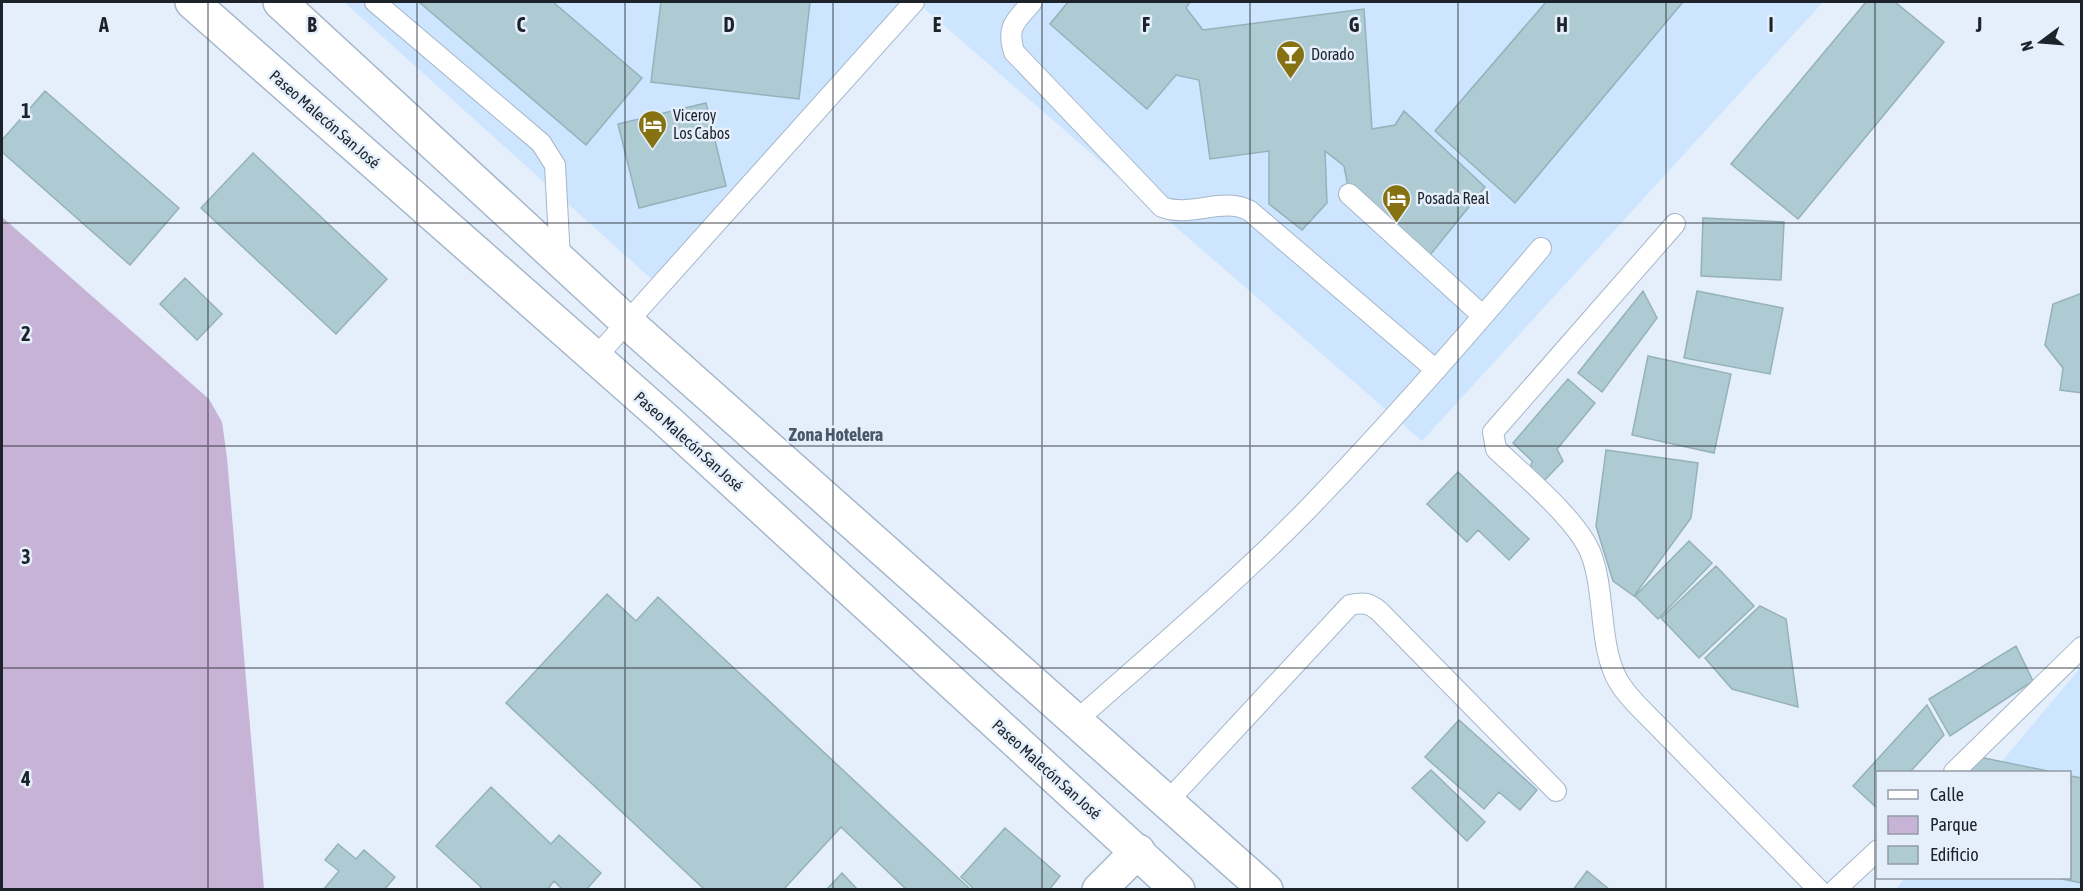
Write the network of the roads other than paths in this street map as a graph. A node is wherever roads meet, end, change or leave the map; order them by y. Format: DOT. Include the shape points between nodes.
graph roads {
  1 [pos="192,2"];
  2 [pos="280,2"];
  3 [pos="375,2"];
  4 [pos="914,2"];
  5 [pos="1032,2"];
  6 [pos="1349,194"];
  7 [pos="1675,224"];
  8 [pos="1541,248"];
  9 [pos="560,259"];
  10 [pos="1484,316"];
  11 [pos="627,322"];
  12 [pos="596,357"];
  13 [pos="1436,370"];
  14 [pos="695,383"];
  15 [pos="665,419"];
  16 [pos="2082,647"];
  17 [pos="1077,720"];
  18 [pos="1955,771"];
  19 [pos="1556,791"];
  20 [pos="1168,801"];
  21 [pos="1138,851"];
  22 [pos="1876,852"];
  23 [pos="1099,890"];
  24 [pos="1178,890"];
  25 [pos="1266,890"];
  26 [pos="1819,890"];
  27 [pos="1835,890"];
  1 -- 12 [label="main road, Paseo Malecón San José"];
  2 -- 9 [label="main road"];
  3 -- 9 [label="lane" via="549,154 555,165"];
  4 -- 11 [label="lane"];
  5 -- 13 [label="lane" via="1011,27 1014,52 1162,207 1184,211 1240,206 1250,211"];
  6 -- 10 [label="lane"];
  7 -- 26 [label="lane" via="1493,432 1492,441 1579,532 1591,552 1611,661 1619,683"];
  8 -- 10 [label="lane"];
  9 -- 11 [label="main road"];
  10 -- 13 [label="lane"];
  11 -- 12 [label="lane"];
  11 -- 14 [label="main road"];
  12 -- 15 [label="main road, Paseo Malecón San José"];
  13 -- 17 [label="lane" via="1304,513"];
  14 -- 15 [label="main road"];
  14 -- 17 [label="main road"];
  15 -- 21 [label="main road, Paseo Malecón San José"];
  16 -- 18 [label="lane"];
  17 -- 20 [label="main road"];
  19 -- 20 [label="lane" via="1379,611 1369,603 1360,603 1350,605"];
  20 -- 25 [label="main road"];
  21 -- 23 [label="main road"];
  21 -- 24 [label="main road, Paseo Malecón San José"];
  22 -- 27 [label="lane"];
}
